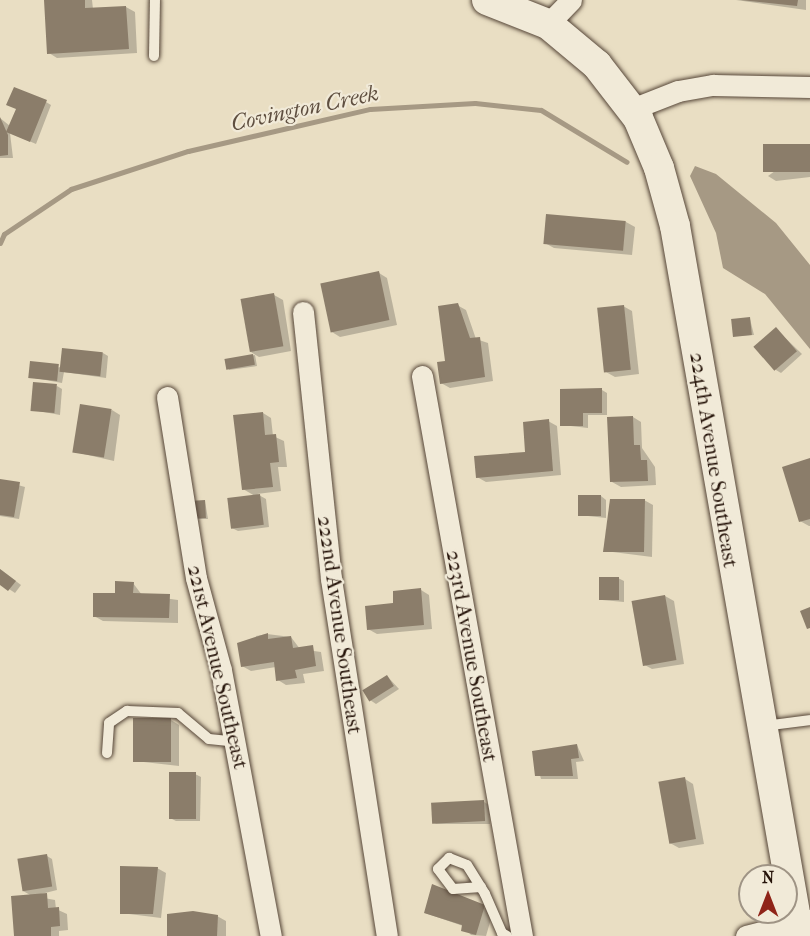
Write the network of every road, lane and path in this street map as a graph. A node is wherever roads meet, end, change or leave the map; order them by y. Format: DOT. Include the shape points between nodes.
graph roads {
  1 [pos="155,0"];
  2 [pos="487,0"];
  3 [pos="571,0"];
  4 [pos="548,24"];
  5 [pos="154,56"];
  6 [pos="810,87"];
  7 [pos="632,109"];
  8 [pos="303,312"];
  9 [pos="422,375"];
  10 [pos="168,397"];
  11 [pos="810,720"];
  12 [pos="760,726"];
  13 [pos="236,742"];
  14 [pos="107,753"];
  15 [pos="481,887"];
  16 [pos="802,925"];
  17 [pos="272,936"];
  18 [pos="387,936"];
  19 [pos="507,936"];
  20 [pos="522,936"];
  21 [pos="746,936"];
  1 -- 5 [label="lane"];
  2 -- 4 [label="street, 224th Avenue Southeast"];
  3 -- 4 [label="street"];
  4 -- 7 [label="street, 224th Avenue Southeast" via="597,65"];
  6 -- 7 [label="street" via="713,85 678,91"];
  7 -- 12 [label="street, 224th Avenue Southeast" via="659,168 675,226"];
  8 -- 18 [label="street, 222nd Avenue Southeast" via="331,579"];
  9 -- 20 [label="street, 223rd Avenue Southeast"];
  10 -- 13 [label="street, 221st Avenue Southeast" via="196,578"];
  11 -- 12 [label="lane"];
  12 -- 16 [label="street, 224th Avenue Southeast"];
  13 -- 14 [label="lane" via="209,739 178,713 127,711 109,723"];
  13 -- 17 [label="street, 221st Avenue Southeast"];
  15 -- 19 [label="lane"];
  16 -- 21 [label="street"];
}
